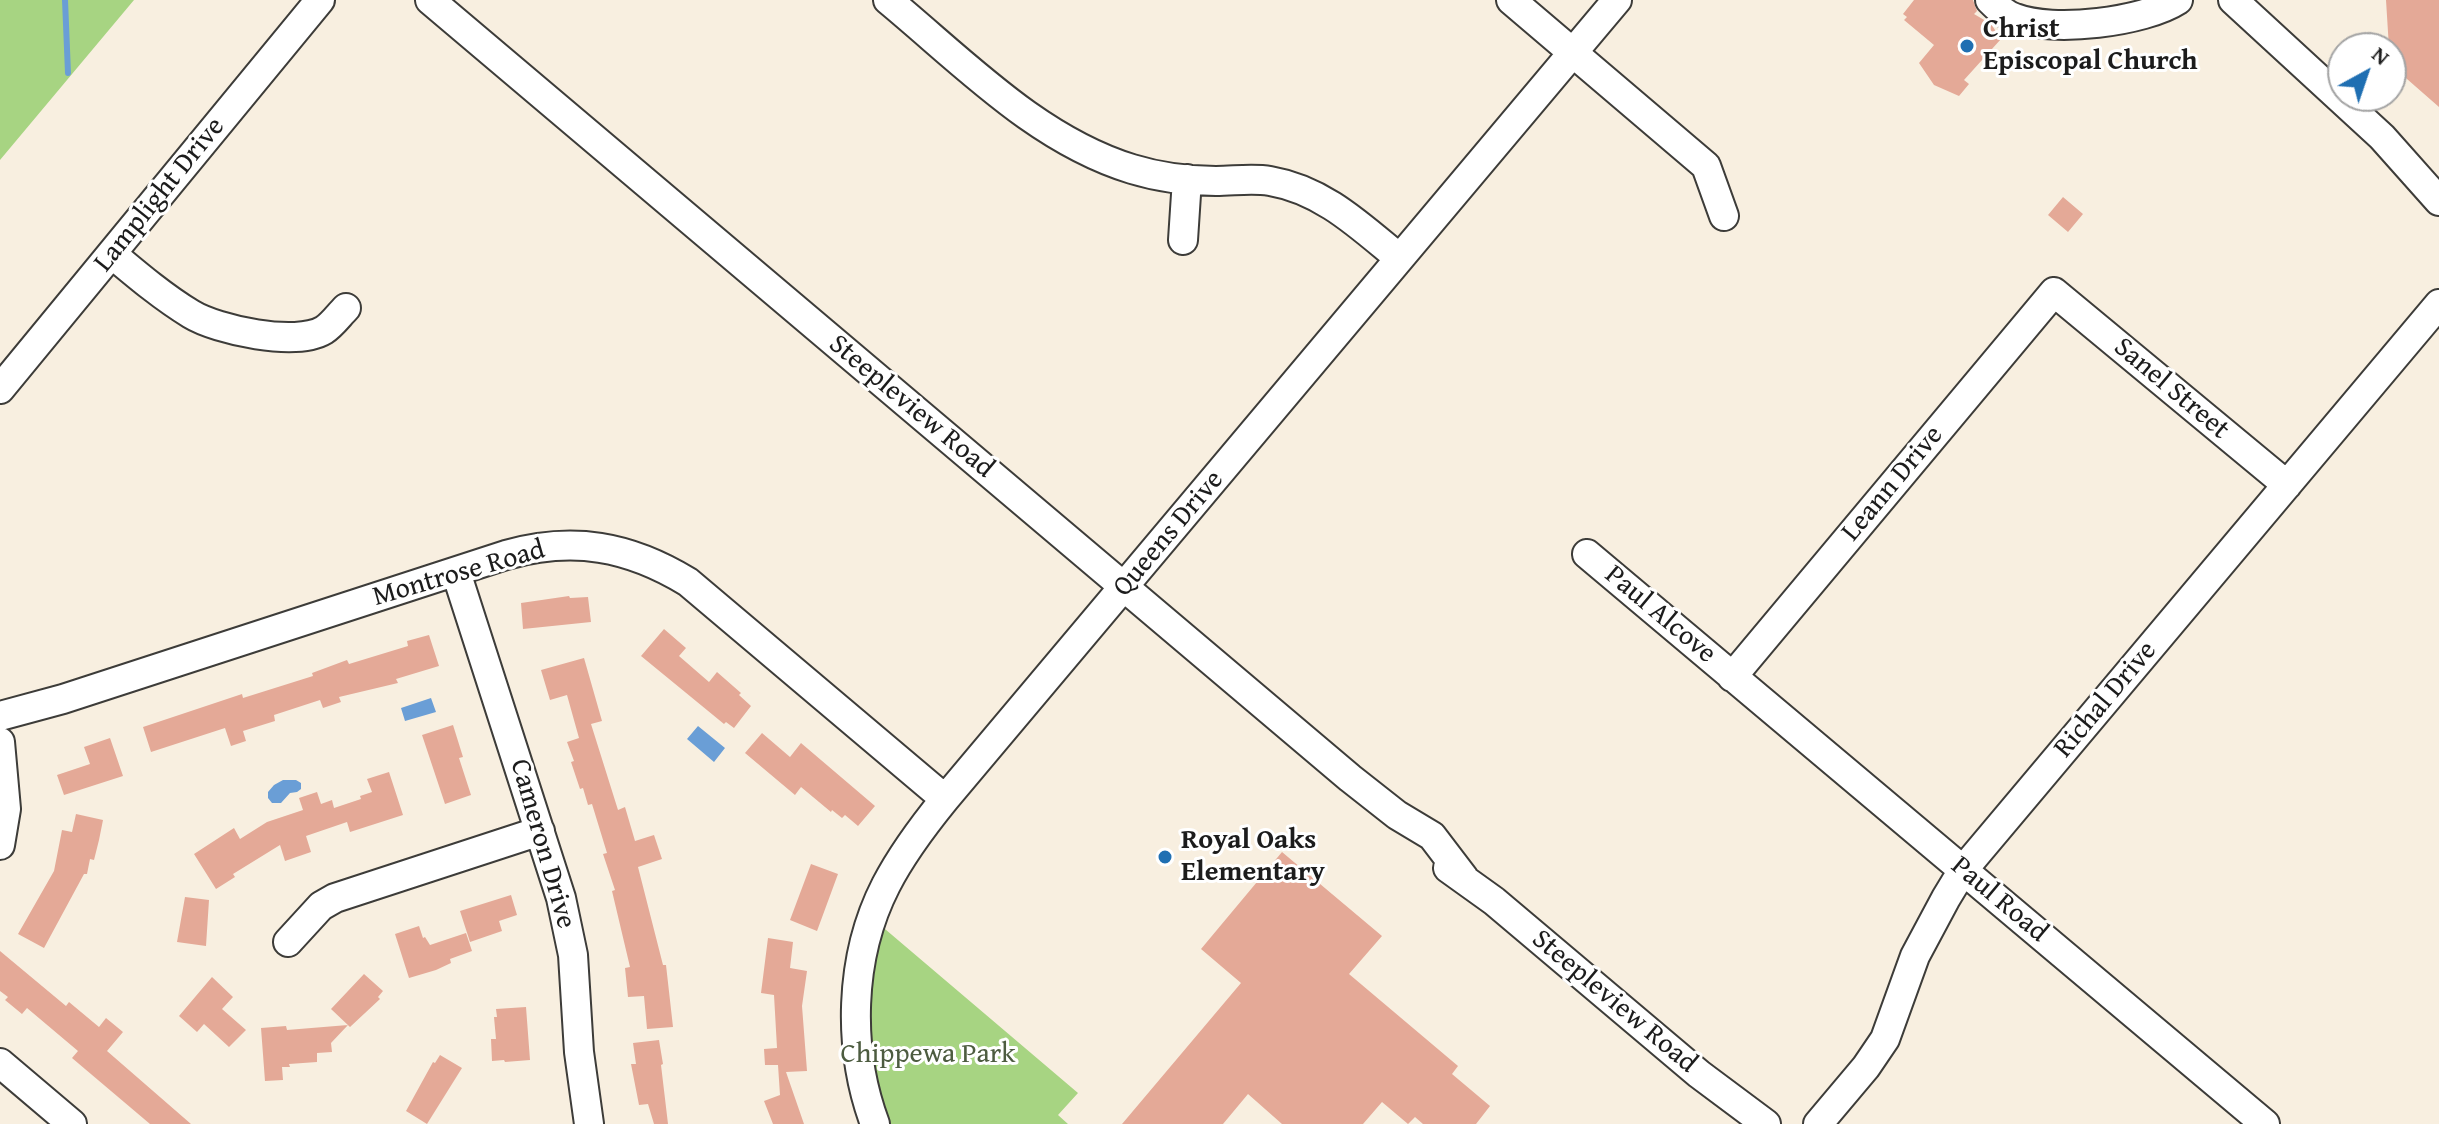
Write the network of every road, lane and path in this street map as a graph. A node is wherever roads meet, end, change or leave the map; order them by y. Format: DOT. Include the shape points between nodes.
graph roads {
  1 [pos="320,0"];
  2 [pos="430,0"];
  3 [pos="888,0"];
  4 [pos="1511,0"];
  5 [pos="1617,0"];
  6 [pos="1990,0"];
  7 [pos="2178,0"];
  8 [pos="2233,0"];
  9 [pos="1573,53"];
  10 [pos="1187,179"];
  11 [pos="2439,201"];
  12 [pos="1724,216"];
  13 [pos="1183,240"];
  14 [pos="112,254"];
  15 [pos="1399,258"];
  16 [pos="2054,292"];
  17 [pos="2439,304"];
  18 [pos="346,308"];
  19 [pos="0,389"];
  20 [pos="2287,485"];
  21 [pos="1587,554"];
  22 [pos="456,572"];
  23 [pos="1124,588"];
  24 [pos="1732,677"];
  25 [pos="0,716"];
  26 [pos="0,742"];
  27 [pos="945,799"];
  28 [pos="540,831"];
  29 [pos="0,845"];
  30 [pos="1963,870"];
  31 [pos="288,942"];
  32 [pos="0,1063"];
  33 [pos="72,1124"];
  34 [pos="589,1124"];
  35 [pos="875,1124"];
  36 [pos="1766,1124"];
  37 [pos="1818,1124"];
  38 [pos="2265,1124"];
  1 -- 14 [label="street, Lamplight Drive"];
  2 -- 23 [label="street, Steepleview Road"];
  3 -- 10 [label="street" via="1056,135 1132,169"];
  4 -- 9 [label="street"];
  5 -- 9 [label="street, Queens Drive"];
  6 -- 7 [label="street" via="2015,19 2052,25 2141,16"];
  8 -- 11 [label="street" via="2382,137"];
  9 -- 12 [label="street" via="1706,166"];
  9 -- 15 [label="street, Queens Drive"];
  10 -- 13 [label="street"];
  10 -- 15 [label="street" via="1291,186 1334,206"];
  14 -- 18 [label="street" via="195,316 235,330 296,338 323,331"];
  14 -- 19 [label="street, Lamplight Drive"];
  15 -- 23 [label="street, Queens Drive"];
  16 -- 20 [label="street, Sanel Street"];
  16 -- 24 [label="street, Leann Drive"];
  17 -- 20 [label="street, Richal Drive"];
  20 -- 30 [label="street, Richal Drive"];
  21 -- 24 [label="street, Paul Alcove"];
  22 -- 25 [label="street, Montrose Road"];
  22 -- 27 [label="street, Montrose Road" via="521,551 562,545 613,550 662,567 704,595"];
  22 -- 28 [label="street, Cameron Drive"];
  23 -- 27 [label="street, Queens Drive"];
  23 -- 36 [label="street, Steepleview Road" via="1393,812 1437,840 1464,878"];
  24 -- 30 [label="street, Paul Road"];
  26 -- 29 [label="street" via="6,796"];
  27 -- 35 [label="street, Queens Drive" via="891,874 866,942 856,1021 863,1088"];
  28 -- 31 [label="street" via="335,898"];
  28 -- 34 [label="street, Cameron Drive" via="570,940"];
  30 -- 37 [label="street, Richal Drive" via="1921,944 1885,1039"];
  30 -- 38 [label="street, Paul Road"];
  32 -- 33 [label="street"];
}
